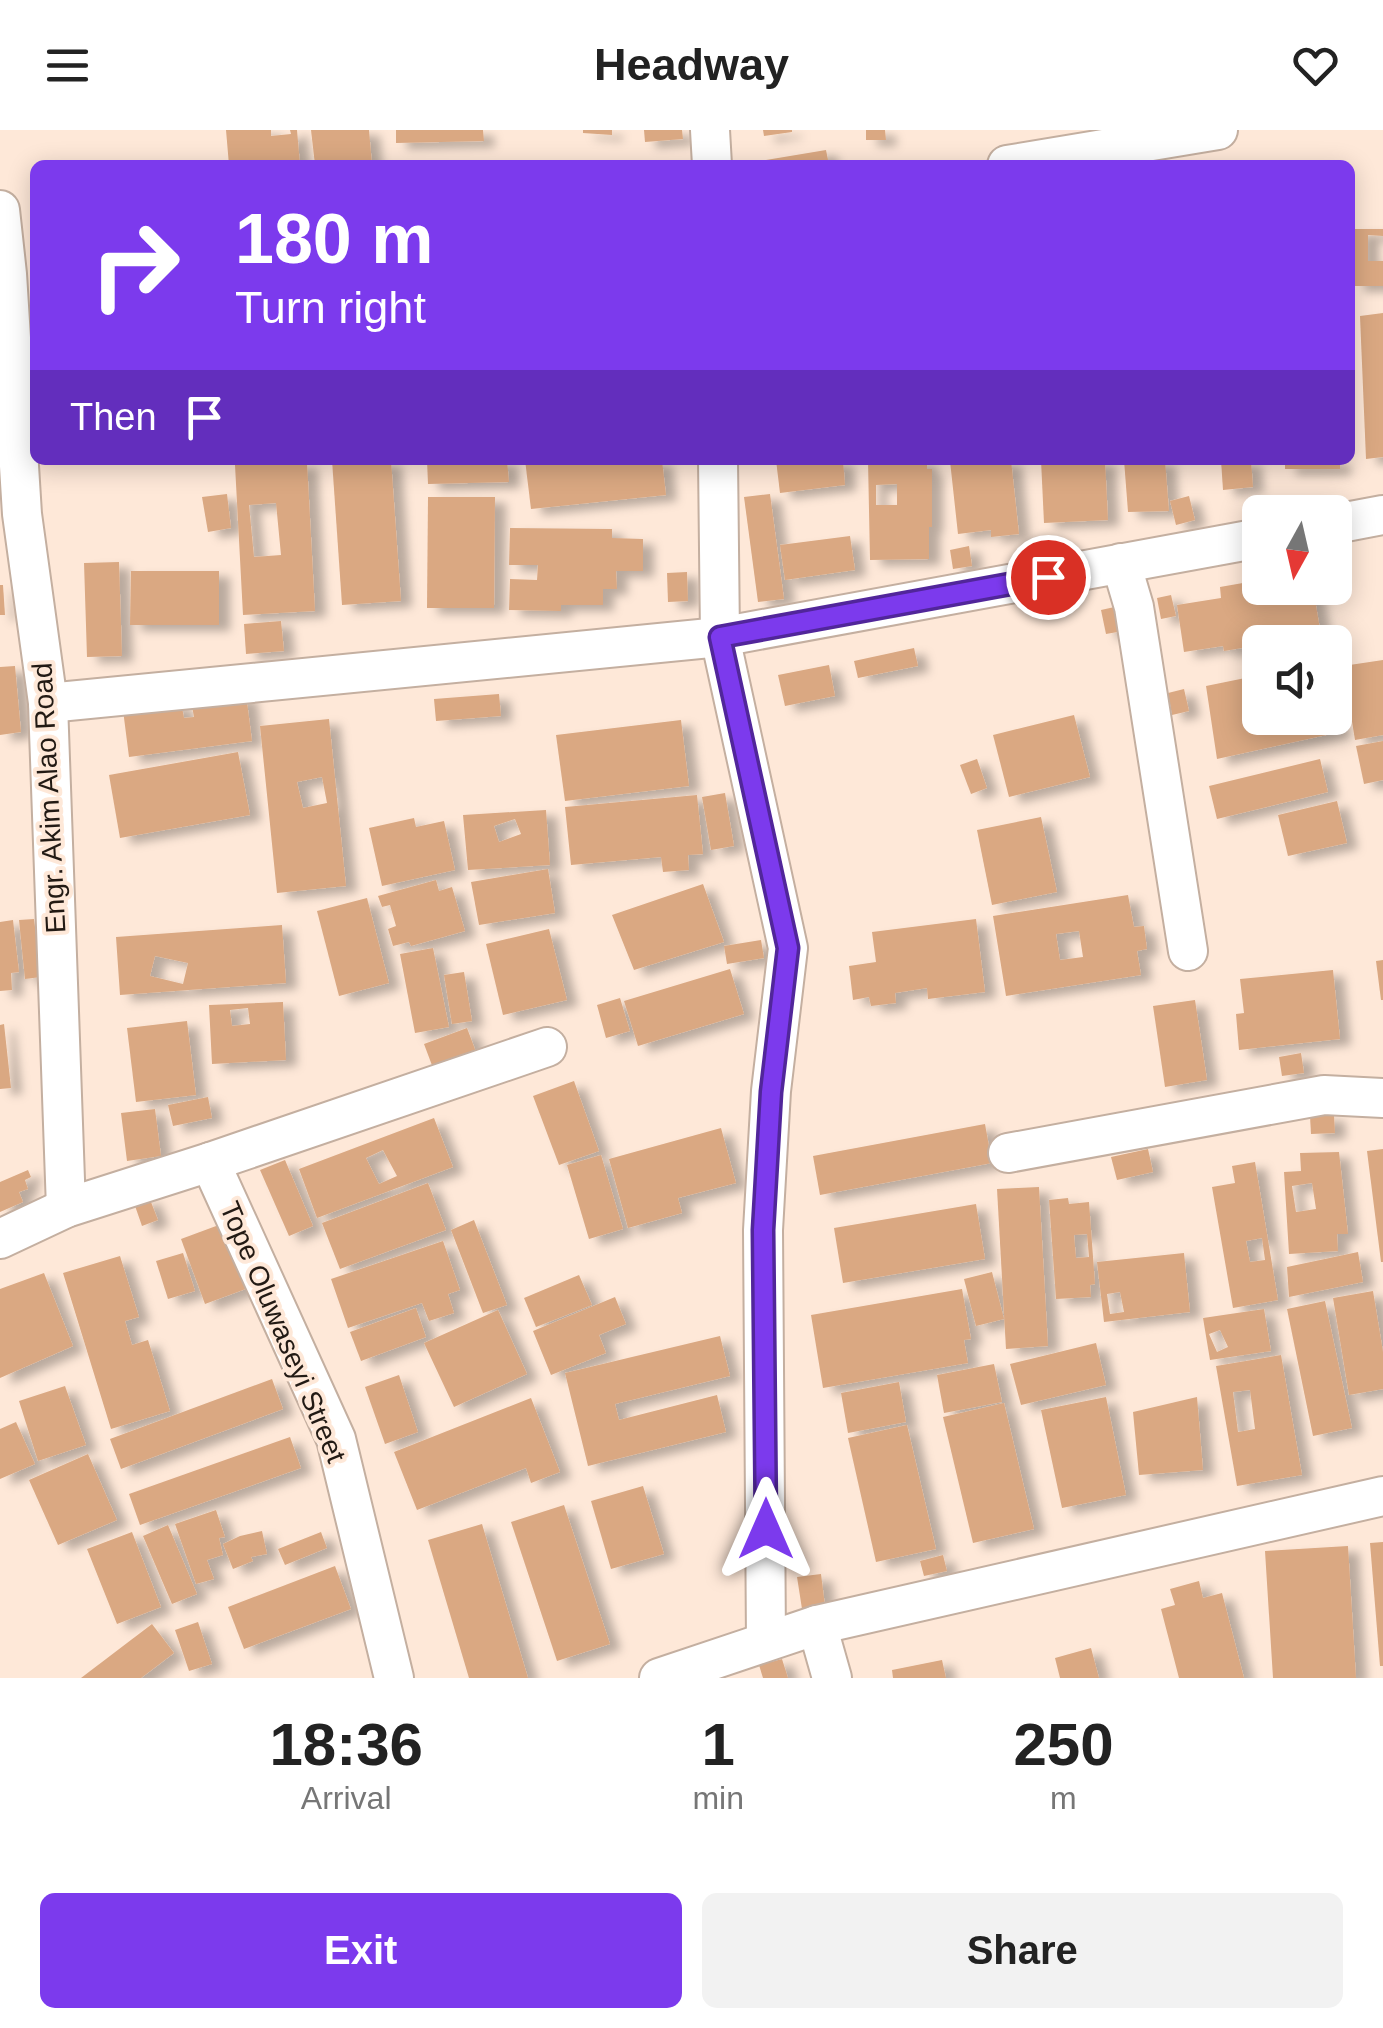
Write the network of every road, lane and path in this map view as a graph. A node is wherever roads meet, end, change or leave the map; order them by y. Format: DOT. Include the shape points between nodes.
graph roads {
  1 [pos="710,130"];
  2 [pos="1218,130"];
  3 [pos="712,160"];
  4 [pos="1038,160"];
  5 [pos="0,210"];
  6 [pos="21,272"];
  7 [pos="718,465"];
  8 [pos="1383,515"];
  9 [pos="1352,521"];
  10 [pos="1242,541"];
  11 [pos="1121,563"];
  12 [pos="720,637"];
  13 [pos="48,702"];
  14 [pos="1188,951"];
  15 [pos="547,1047"];
  16 [pos="1383,1098"];
  17 [pos="1008,1153"];
  18 [pos="210,1162"];
  19 [pos="66,1208"];
  20 [pos="0,1239"];
  21 [pos="1383,1496"];
  22 [pos="817,1625"];
  23 [pos="766,1641"];
  24 [pos="394,1678"];
  25 [pos="659,1678"];
  26 [pos="832,1678"];
  1 -- 3 [label="street"];
  2 -- 4 [label="street"];
  5 -- 6 [label="street, Engr. Akim Alao Road"];
  6 -- 13 [label="street, Engr. Akim Alao Road" via="22,514"];
  7 -- 12 [label="street"];
  8 -- 9 [label="street"];
  10 -- 11 [label="street"];
  11 -- 12 [label="street"];
  11 -- 14 [label="street" via="1134,606"];
  12 -- 13 [label="street"];
  12 -- 23 [label="street" via="788,948 763,1230"];
  13 -- 19 [label="street, Engr. Akim Alao Road"];
  15 -- 18 [label="street"];
  16 -- 17 [label="street" via="1324,1095"];
  18 -- 19 [label="street"];
  18 -- 24 [label="street, Tope Oluwaseyi Street" via="336,1439"];
  19 -- 20 [label="street"];
  21 -- 22 [label="street"];
  22 -- 23 [label="street"];
  22 -- 26 [label="street"];
  23 -- 25 [label="street"];
}
